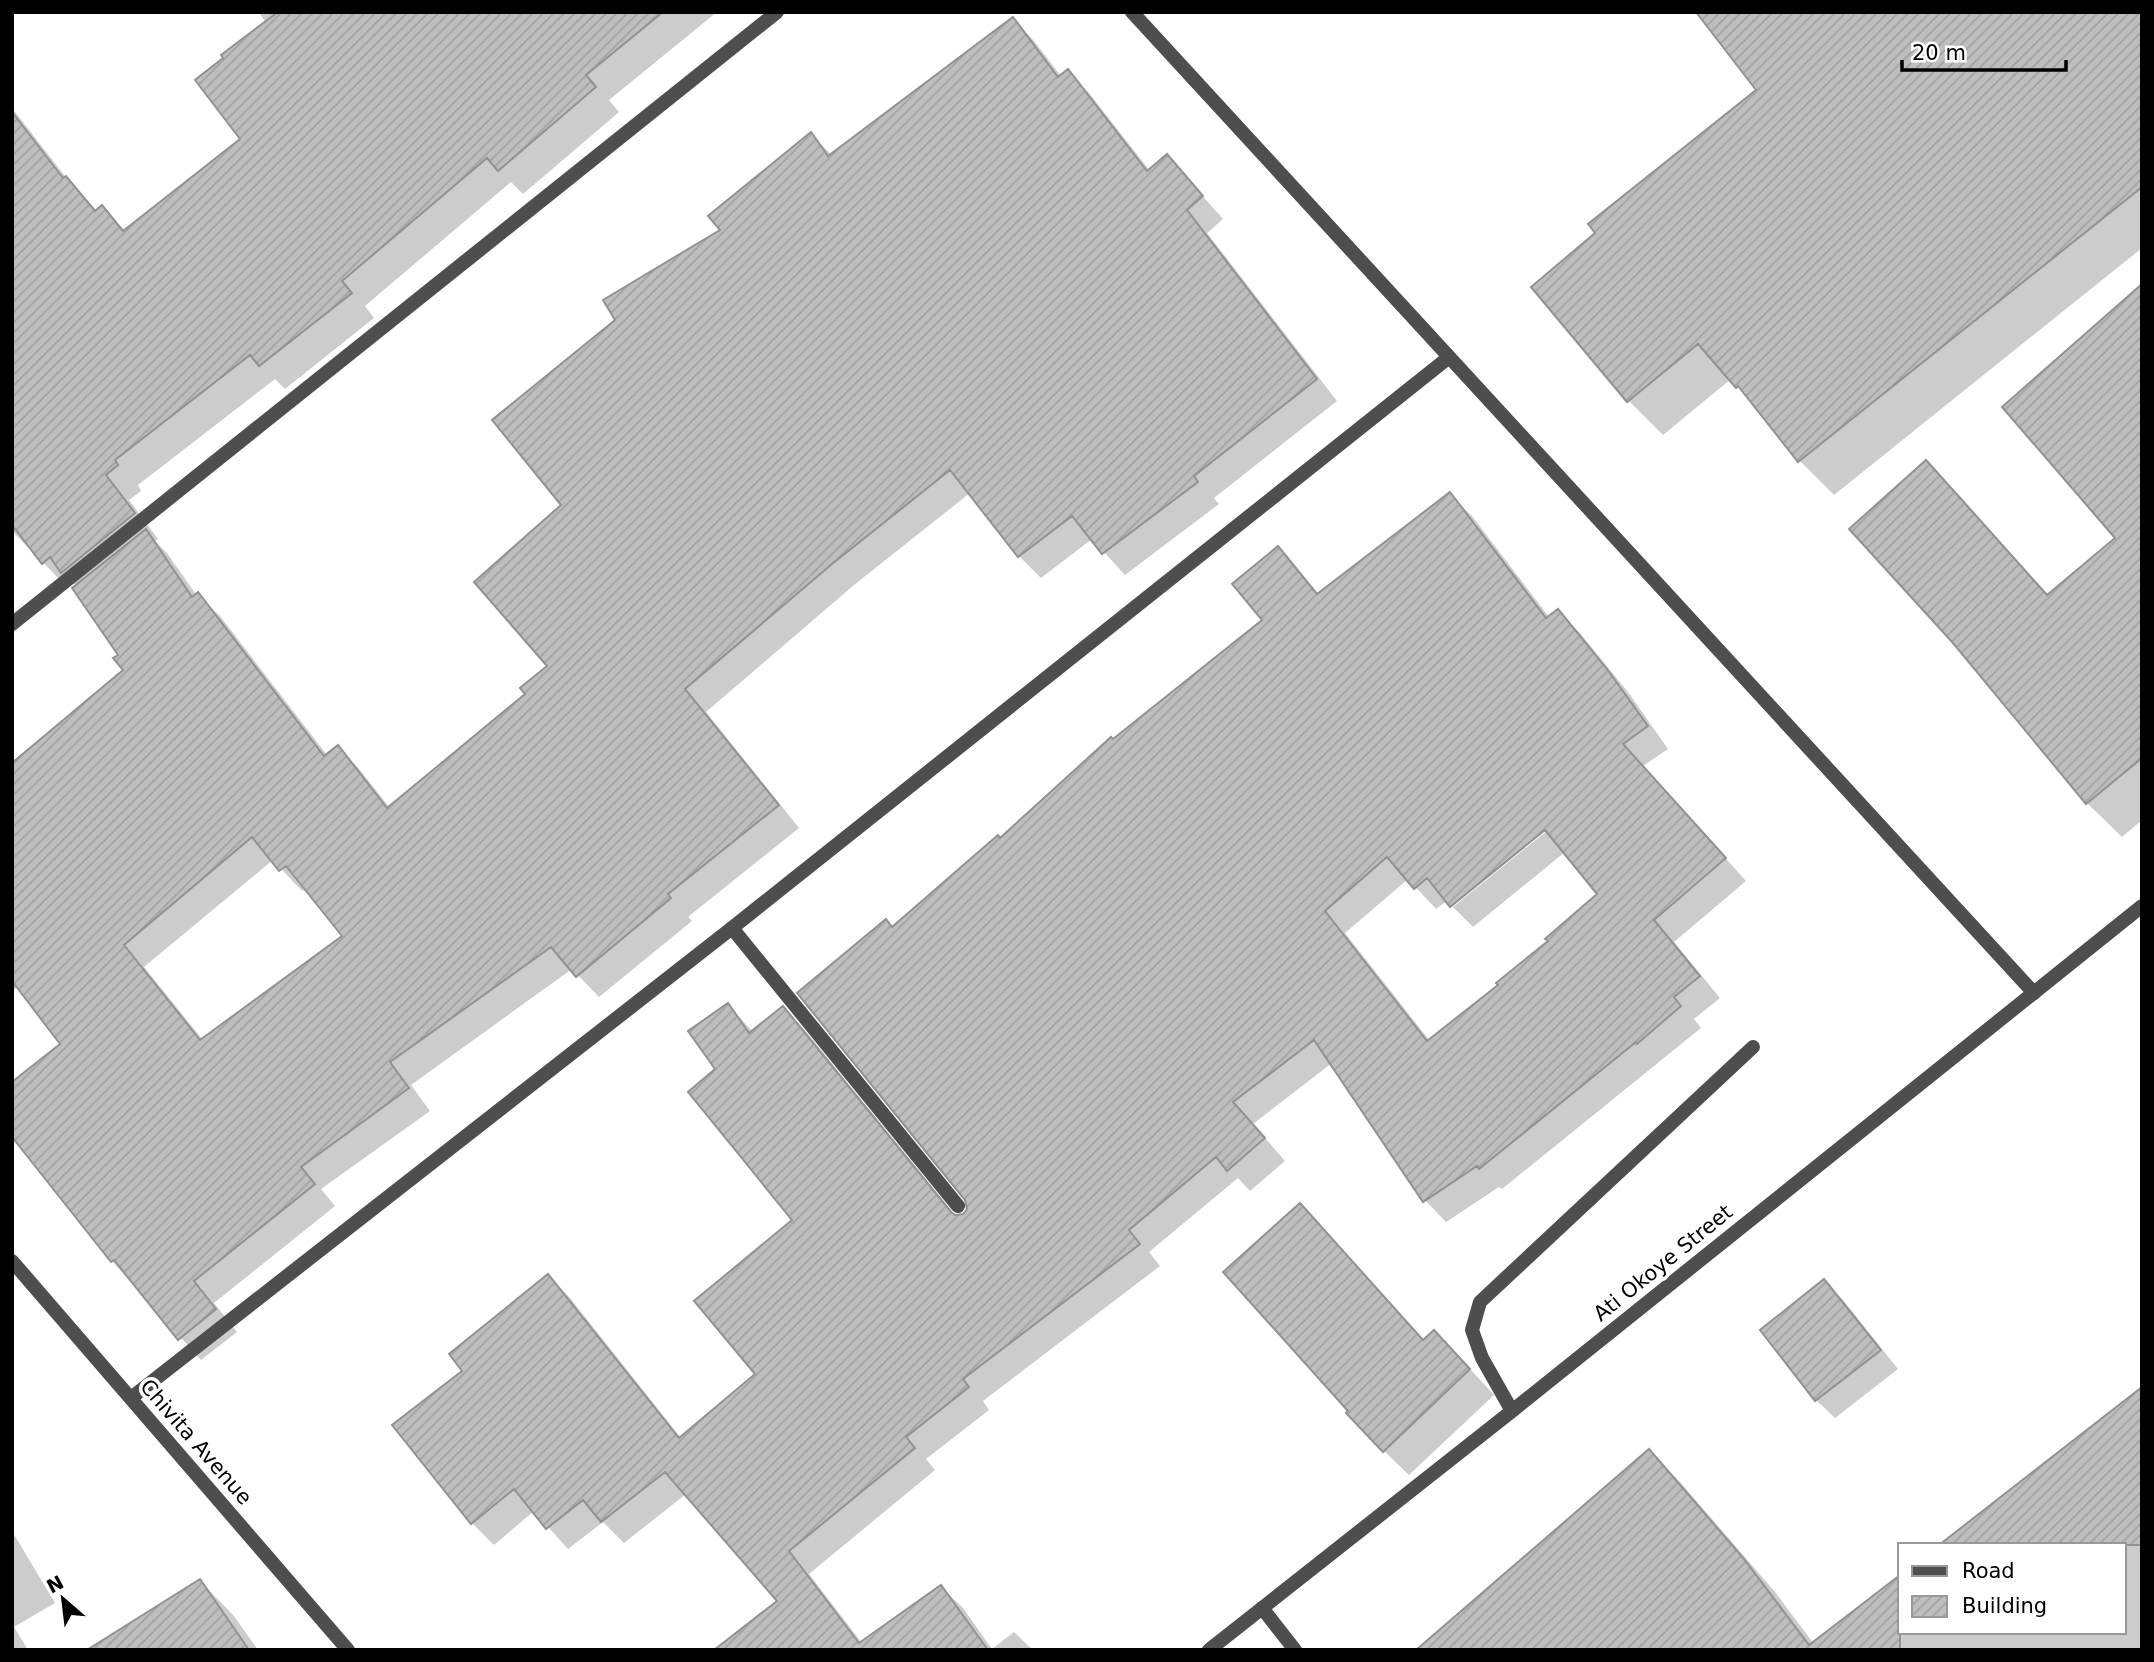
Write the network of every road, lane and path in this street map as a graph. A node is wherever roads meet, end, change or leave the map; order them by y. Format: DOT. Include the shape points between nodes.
graph roads {
  1 [pos="777,12"];
  2 [pos="1132,12"];
  3 [pos="1448,358"];
  4 [pos="12,624"];
  5 [pos="2142,906"];
  6 [pos="732,928"];
  7 [pos="2034,993"];
  8 [pos="1754,1047"];
  9 [pos="958,1206"];
  10 [pos="12,1261"];
  11 [pos="131,1398"];
  12 [pos="1512,1411"];
  13 [pos="1262,1608"];
  14 [pos="348,1650"];
  15 [pos="1209,1650"];
  16 [pos="1295,1650"];
  1 -- 4 [label="street"];
  2 -- 3 [label="street"];
  3 -- 6 [label="street"];
  3 -- 7 [label="street"];
  5 -- 7 [label="street, Ati Okoye Street"];
  6 -- 9 [label="street"];
  6 -- 11 [label="street"];
  7 -- 12 [label="street, Ati Okoye Street"];
  8 -- 12 [label="street" via="1480,1302 1472,1330"];
  10 -- 11 [label="street, Chivita Avenue"];
  11 -- 14 [label="street, Chivita Avenue"];
  12 -- 13 [label="street, Ati Okoye Street"];
  13 -- 15 [label="street, Ati Okoye Street"];
  13 -- 16 [label="street"];
}
